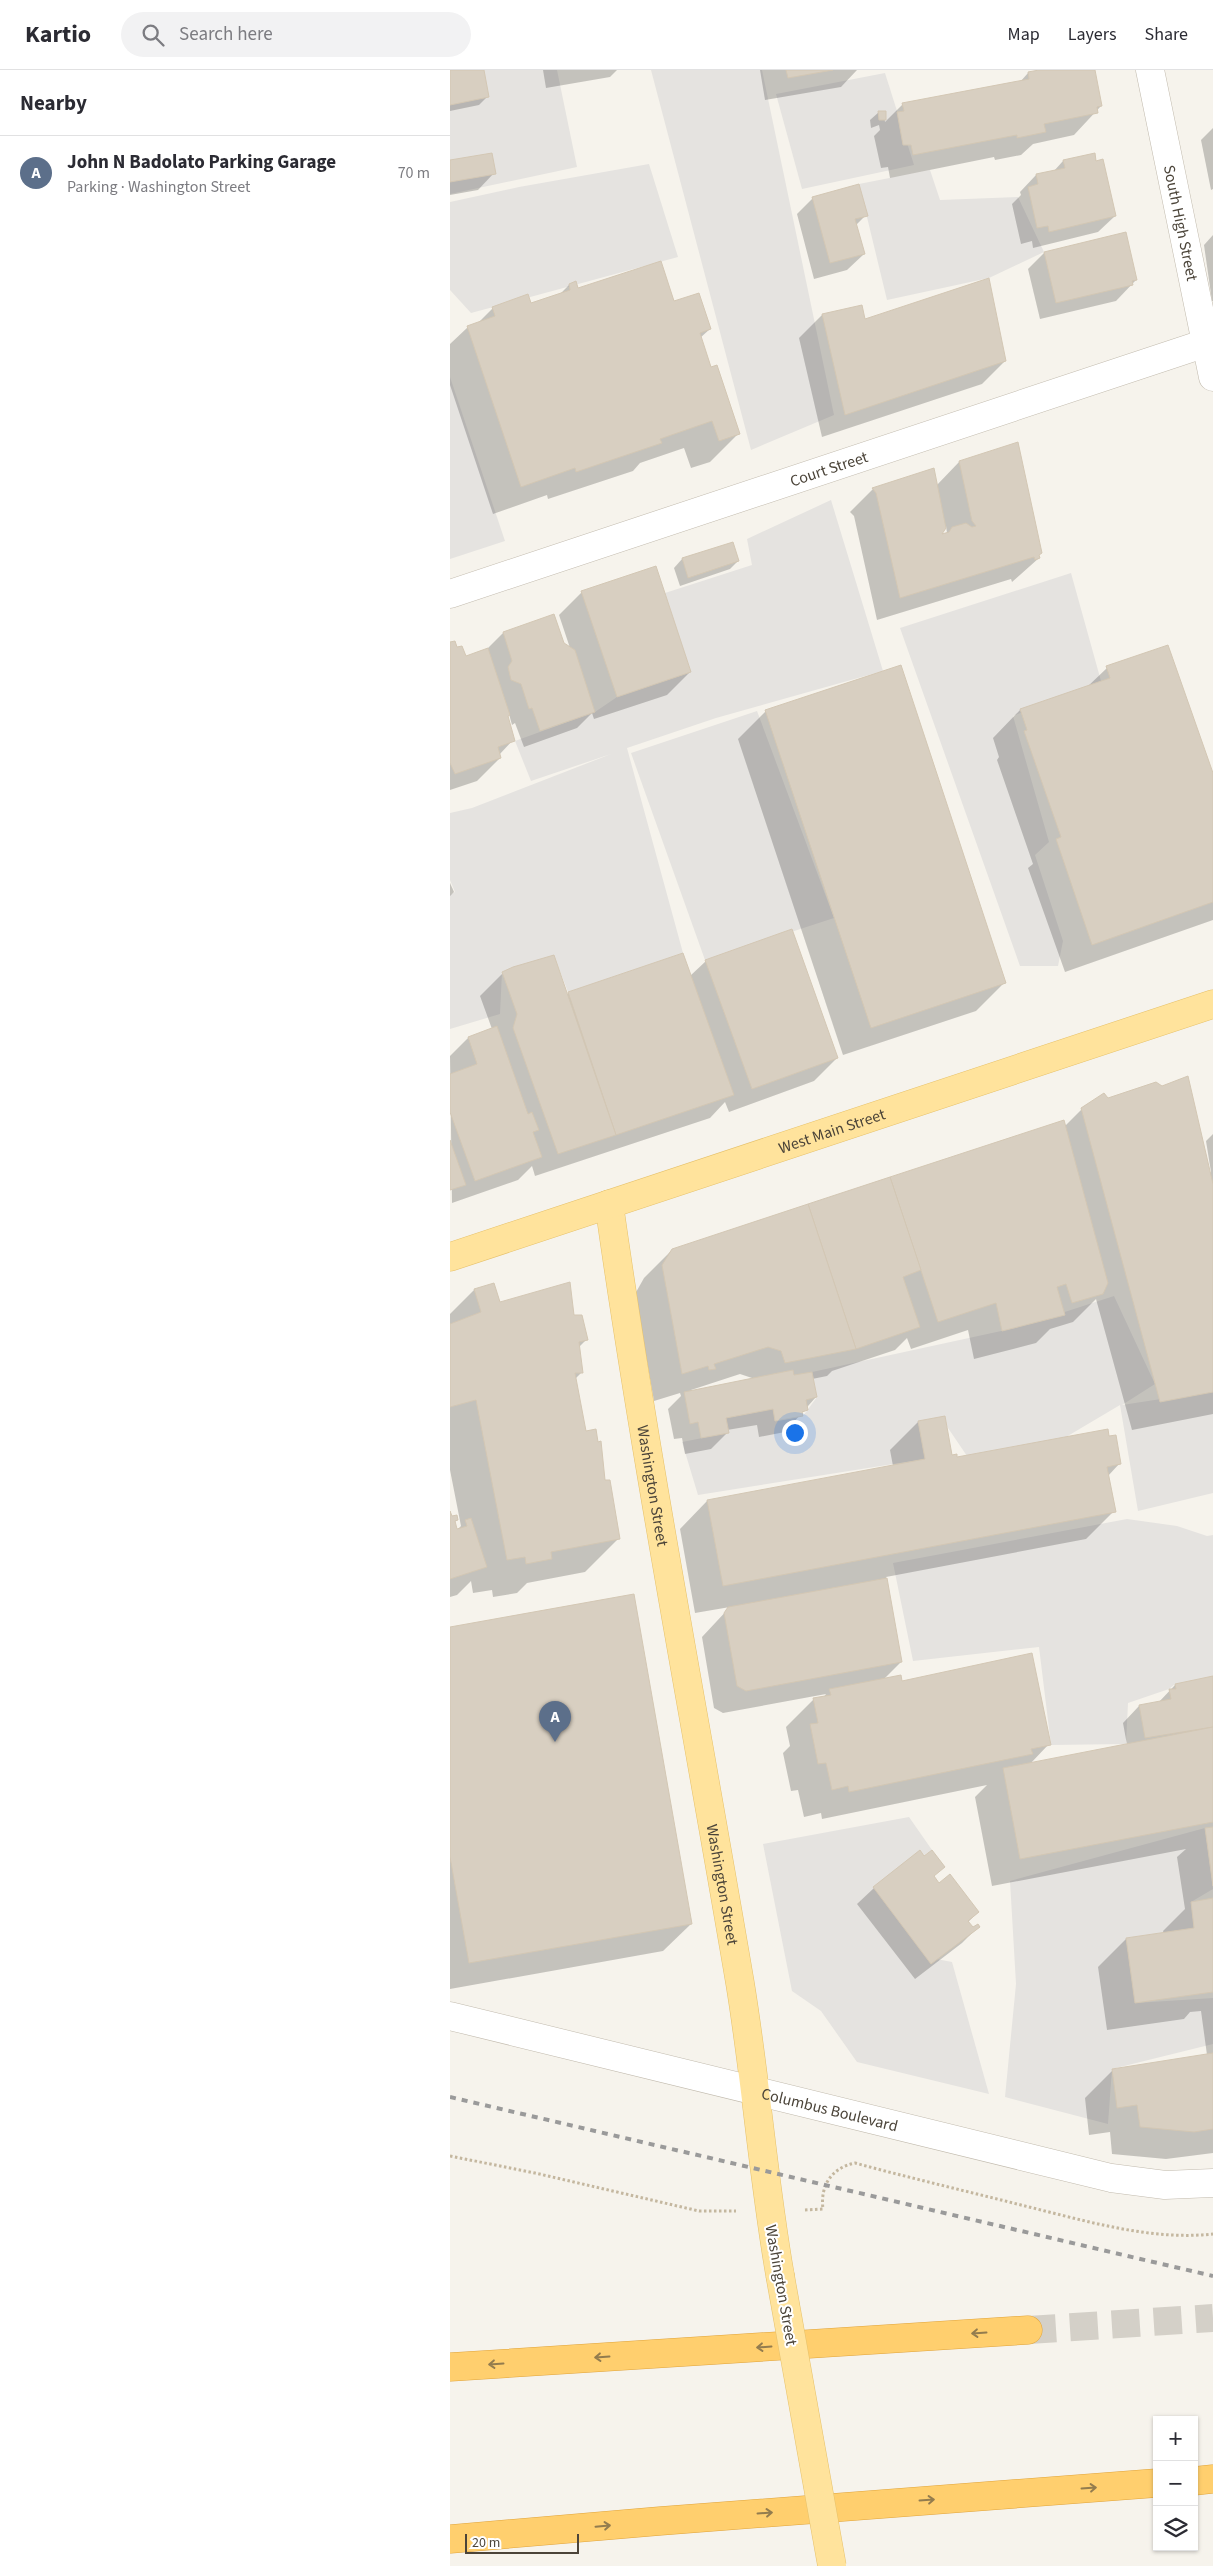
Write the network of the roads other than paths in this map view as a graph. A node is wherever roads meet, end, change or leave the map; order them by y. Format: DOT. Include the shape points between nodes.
graph roads {
  1 [pos="1150,70"];
  2 [pos="1206,343"];
  3 [pos="1213,377"];
  4 [pos="450,594"];
  5 [pos="1213,1004"];
  6 [pos="609,1204"];
  7 [pos="450,1257"];
  8 [pos="450,2016"];
  9 [pos="754,2090"];
  10 [pos="1213,2183"];
  11 [pos="1028,2330"];
  12 [pos="450,2367"];
  13 [pos="1213,2479"];
  14 [pos="1198,2481"];
  15 [pos="1153,2483"];
  16 [pos="450,2539"];
  17 [pos="832,2566"];
  1 -- 2 [label="street, South High Street"];
  2 -- 3 [label="street, South High Street"];
  2 -- 4 [label="street, Court Street"];
  5 -- 6 [label="main road, West Main Street"];
  6 -- 7 [label="main road, West Main Street"];
  6 -- 9 [label="main road, Washington Street" via="648,1461 739,1977"];
  8 -- 9 [label="street, Columbus Boulevard"];
  9 -- 10 [label="street, Columbus Boulevard" via="1111,2178 1165,2185"];
  9 -- 17 [label="main road, Washington Street, bridge" via="780,2275"];
  11 -- 12 [label="highway, one-way"];
  13 -- 14 [label="highway"];
  16 -- 15 [label="highway, one-way"];
}
